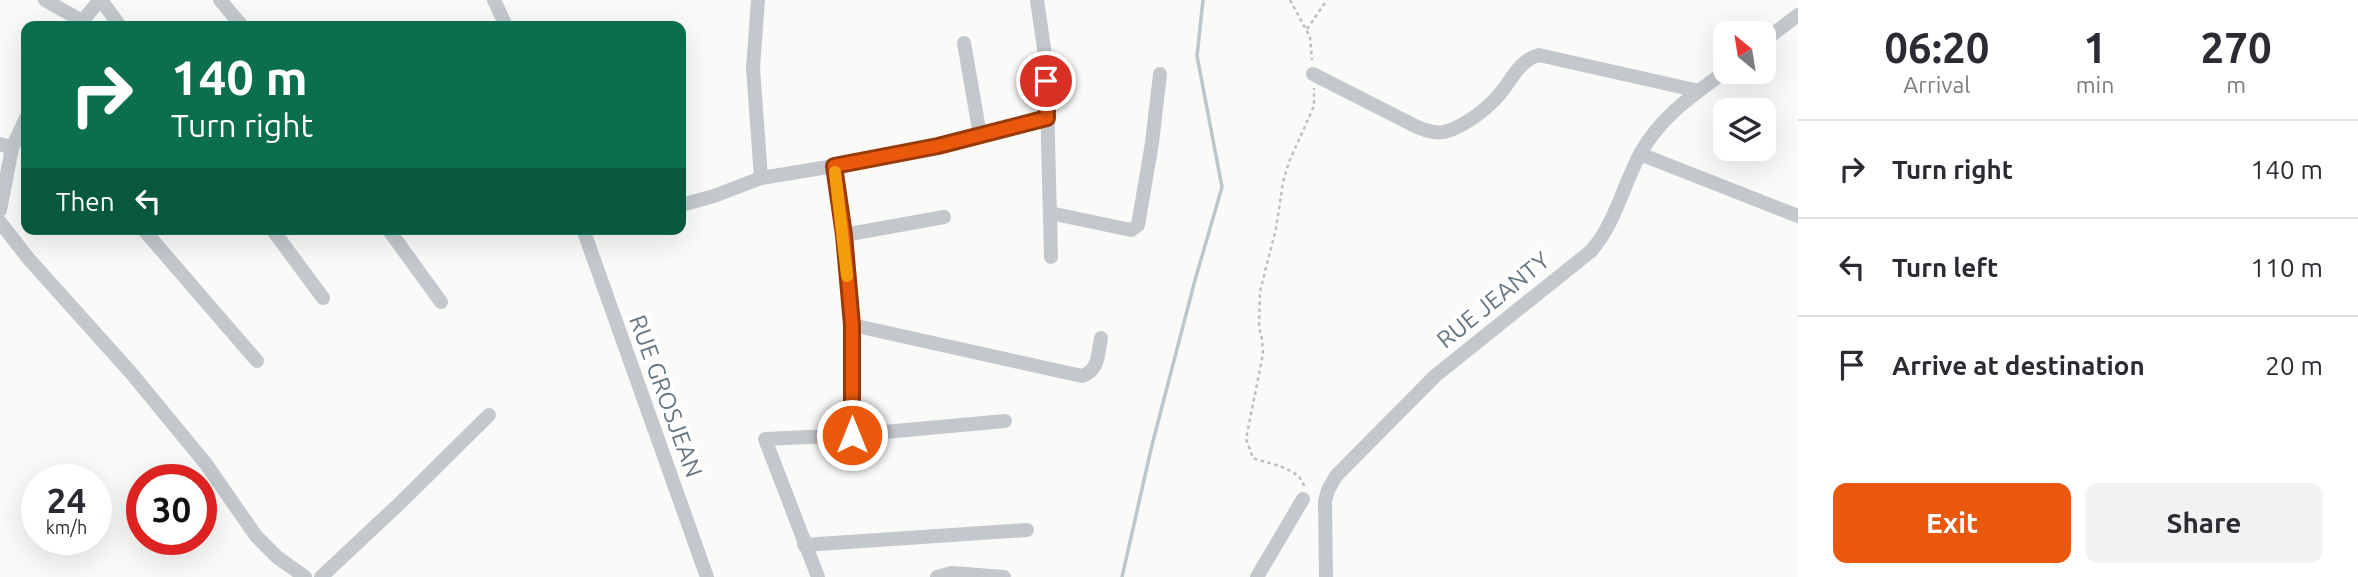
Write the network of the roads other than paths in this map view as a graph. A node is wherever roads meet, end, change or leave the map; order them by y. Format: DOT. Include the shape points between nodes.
graph roads {
  1 [pos="45,0"];
  2 [pos="100,0"];
  3 [pos="220,0"];
  4 [pos="494,0"];
  5 [pos="758,0"];
  6 [pos="1037,0"];
  7 [pos="1798,15"];
  8 [pos="76,21"];
  9 [pos="82,21"];
  10 [pos="116,21"];
  11 [pos="238,21"];
  12 [pos="504,21"];
  13 [pos="1776,32"];
  14 [pos="964,43"];
  15 [pos="1160,74"];
  16 [pos="1313,74"];
  17 [pos="1713,81"];
  18 [pos="1699,91"];
  19 [pos="1047,118"];
  20 [pos="21,125"];
  21 [pos="980,135"];
  22 [pos="6,146"];
  23 [pos="1640,154"];
  24 [pos="834,166"];
  25 [pos="761,178"];
  26 [pos="686,204"];
  27 [pos="0,210"];
  28 [pos="1050,213"];
  29 [pos="1798,216"];
  30 [pos="944,217"];
  31 [pos="0,222"];
  32 [pos="148,235"];
  33 [pos="276,235"];
  34 [pos="392,235"];
  35 [pos="585,235"];
  36 [pos="844,235"];
  37 [pos="1051,257"];
  38 [pos="323,298"];
  39 [pos="442,302"];
  40 [pos="852,325"];
  41 [pos="1101,338"];
  42 [pos="257,361"];
  43 [pos="489,415"];
  44 [pos="1005,421"];
  45 [pos="852,435"];
  46 [pos="1303,499"];
  47 [pos="1027,530"];
  48 [pos="804,545"];
  49 [pos="305,577"];
  50 [pos="321,577"];
  51 [pos="707,577"];
  52 [pos="818,577"];
  53 [pos="937,577"];
  54 [pos="1004,577"];
  55 [pos="1257,577"];
  56 [pos="1326,577"];
  1 -- 8 [label="street"];
  2 -- 9 [label="street"];
  2 -- 10 [label="street"];
  3 -- 11 [label="street"];
  4 -- 12 [label="street"];
  5 -- 25 [label="street" via="753,68"];
  6 -- 19 [label="street" via="1046,62"];
  7 -- 13 [label="street"];
  14 -- 21 [label="street"];
  15 -- 28 [label="street" via="1138,225 1131,230"];
  16 -- 18 [label="street" via="1433,133 1475,115 1496,98 1525,60 1539,55"];
  17 -- 18 [label="street, RUE JEANTY"];
  18 -- 23 [label="street, RUE JEANTY" via="1658,125"];
  19 -- 21 [label="street"];
  19 -- 28 [label="street"];
  20 -- 22 [label="street"];
  21 -- 24 [label="street"];
  22 -- 27 [label="street"];
  23 -- 29 [label="street"];
  23 -- 56 [label="street, RUE JEANTY" via="1604,237 1591,251 1435,376 1336,476 1325,501"];
  24 -- 25 [label="street"];
  24 -- 36 [label="street"];
  25 -- 26 [label="street"];
  28 -- 37 [label="street"];
  30 -- 36 [label="street"];
  31 -- 49 [label="street" via="132,374 256,536"];
  32 -- 42 [label="street"];
  33 -- 38 [label="street"];
  34 -- 39 [label="street"];
  35 -- 51 [label="street, RUE GROSJEAN"];
  36 -- 40 [label="street"];
  40 -- 41 [label="street" via="1082,376 1096,365"];
  40 -- 45 [label="street"];
  43 -- 50 [label="street"];
  44 -- 45 [label="street"];
  45 -- 48 [label="street" via="765,439"];
  46 -- 55 [label="street"];
  47 -- 48 [label="street"];
  48 -- 52 [label="street"];
  53 -- 54 [label="street" via="952,573"];
}
